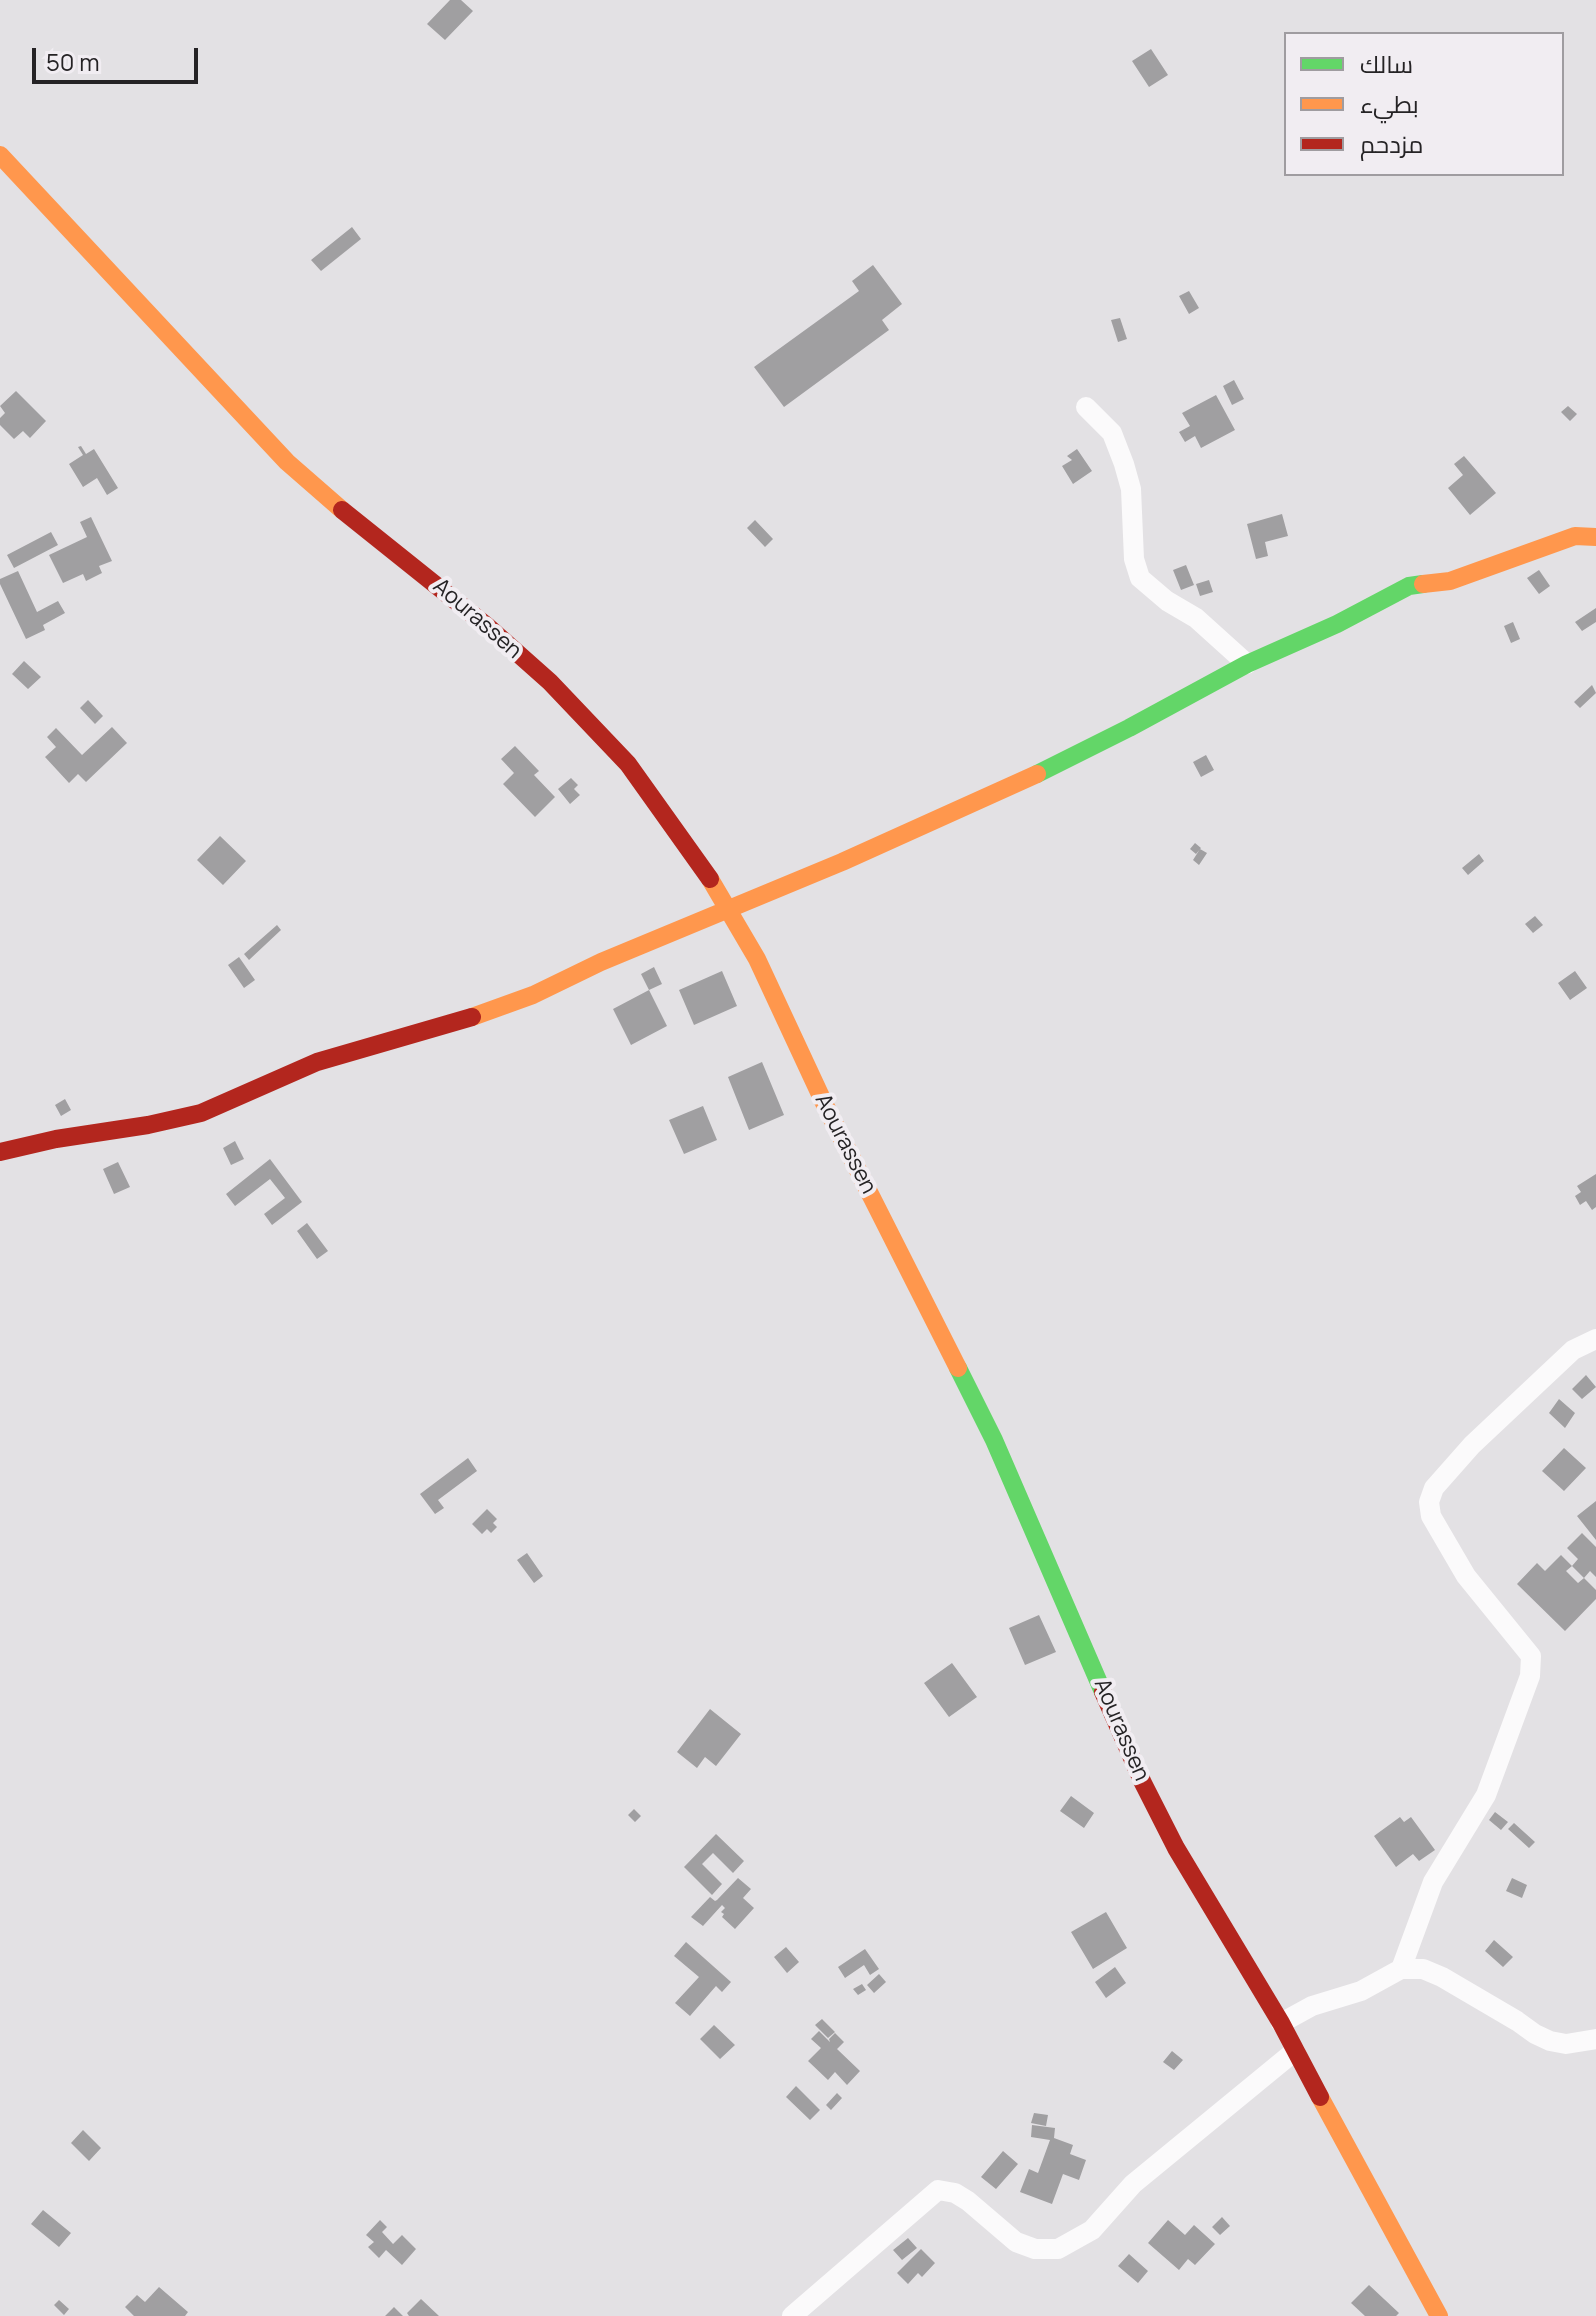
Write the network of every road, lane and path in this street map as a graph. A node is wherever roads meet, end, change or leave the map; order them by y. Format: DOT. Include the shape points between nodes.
graph roads {
  1 [pos="0,155"];
  2 [pos="1086,407"];
  3 [pos="1596,537"];
  4 [pos="1247,664"];
  5 [pos="729,909"];
  6 [pos="0,1152"];
  7 [pos="1596,1339"];
  8 [pos="1401,1969"];
  9 [pos="1281,2023"];
  10 [pos="1596,2039"];
  11 [pos="1295,2051"];
  12 [pos="792,2316"];
  13 [pos="1439,2316"];
  1 -- 5 [label="street, Aourassen" via="287,462 487,626 592,725 628,764"];
  2 -- 4 [label="street" via="1112,433 1124,464 1140,578"];
  3 -- 4 [label="street" via="1575,536 1450,581 1409,586"];
  4 -- 5 [label="street" via="1041,772"];
  5 -- 6 [label="street" via="533,995 317,1062 201,1113"];
  5 -- 9 [label="street, Aourassen" via="994,1440 1143,1783"];
  7 -- 8 [label="street" via="1573,1350 1472,1445 1434,1488 1429,1502 1431,1516 1466,1576 1531,1656 1530,1676 1486,1795 1433,1882"];
  8 -- 9 [label="street"];
  8 -- 10 [label="street" via="1423,1969 1442,1977 1550,2041"];
  9 -- 11 [label="street, Aourassen"];
  11 -- 12 [label="street" via="1133,2184 1092,2230 1058,2249 1016,2242 968,2201 938,2190"];
  11 -- 13 [label="street, Aourassen"];
}
